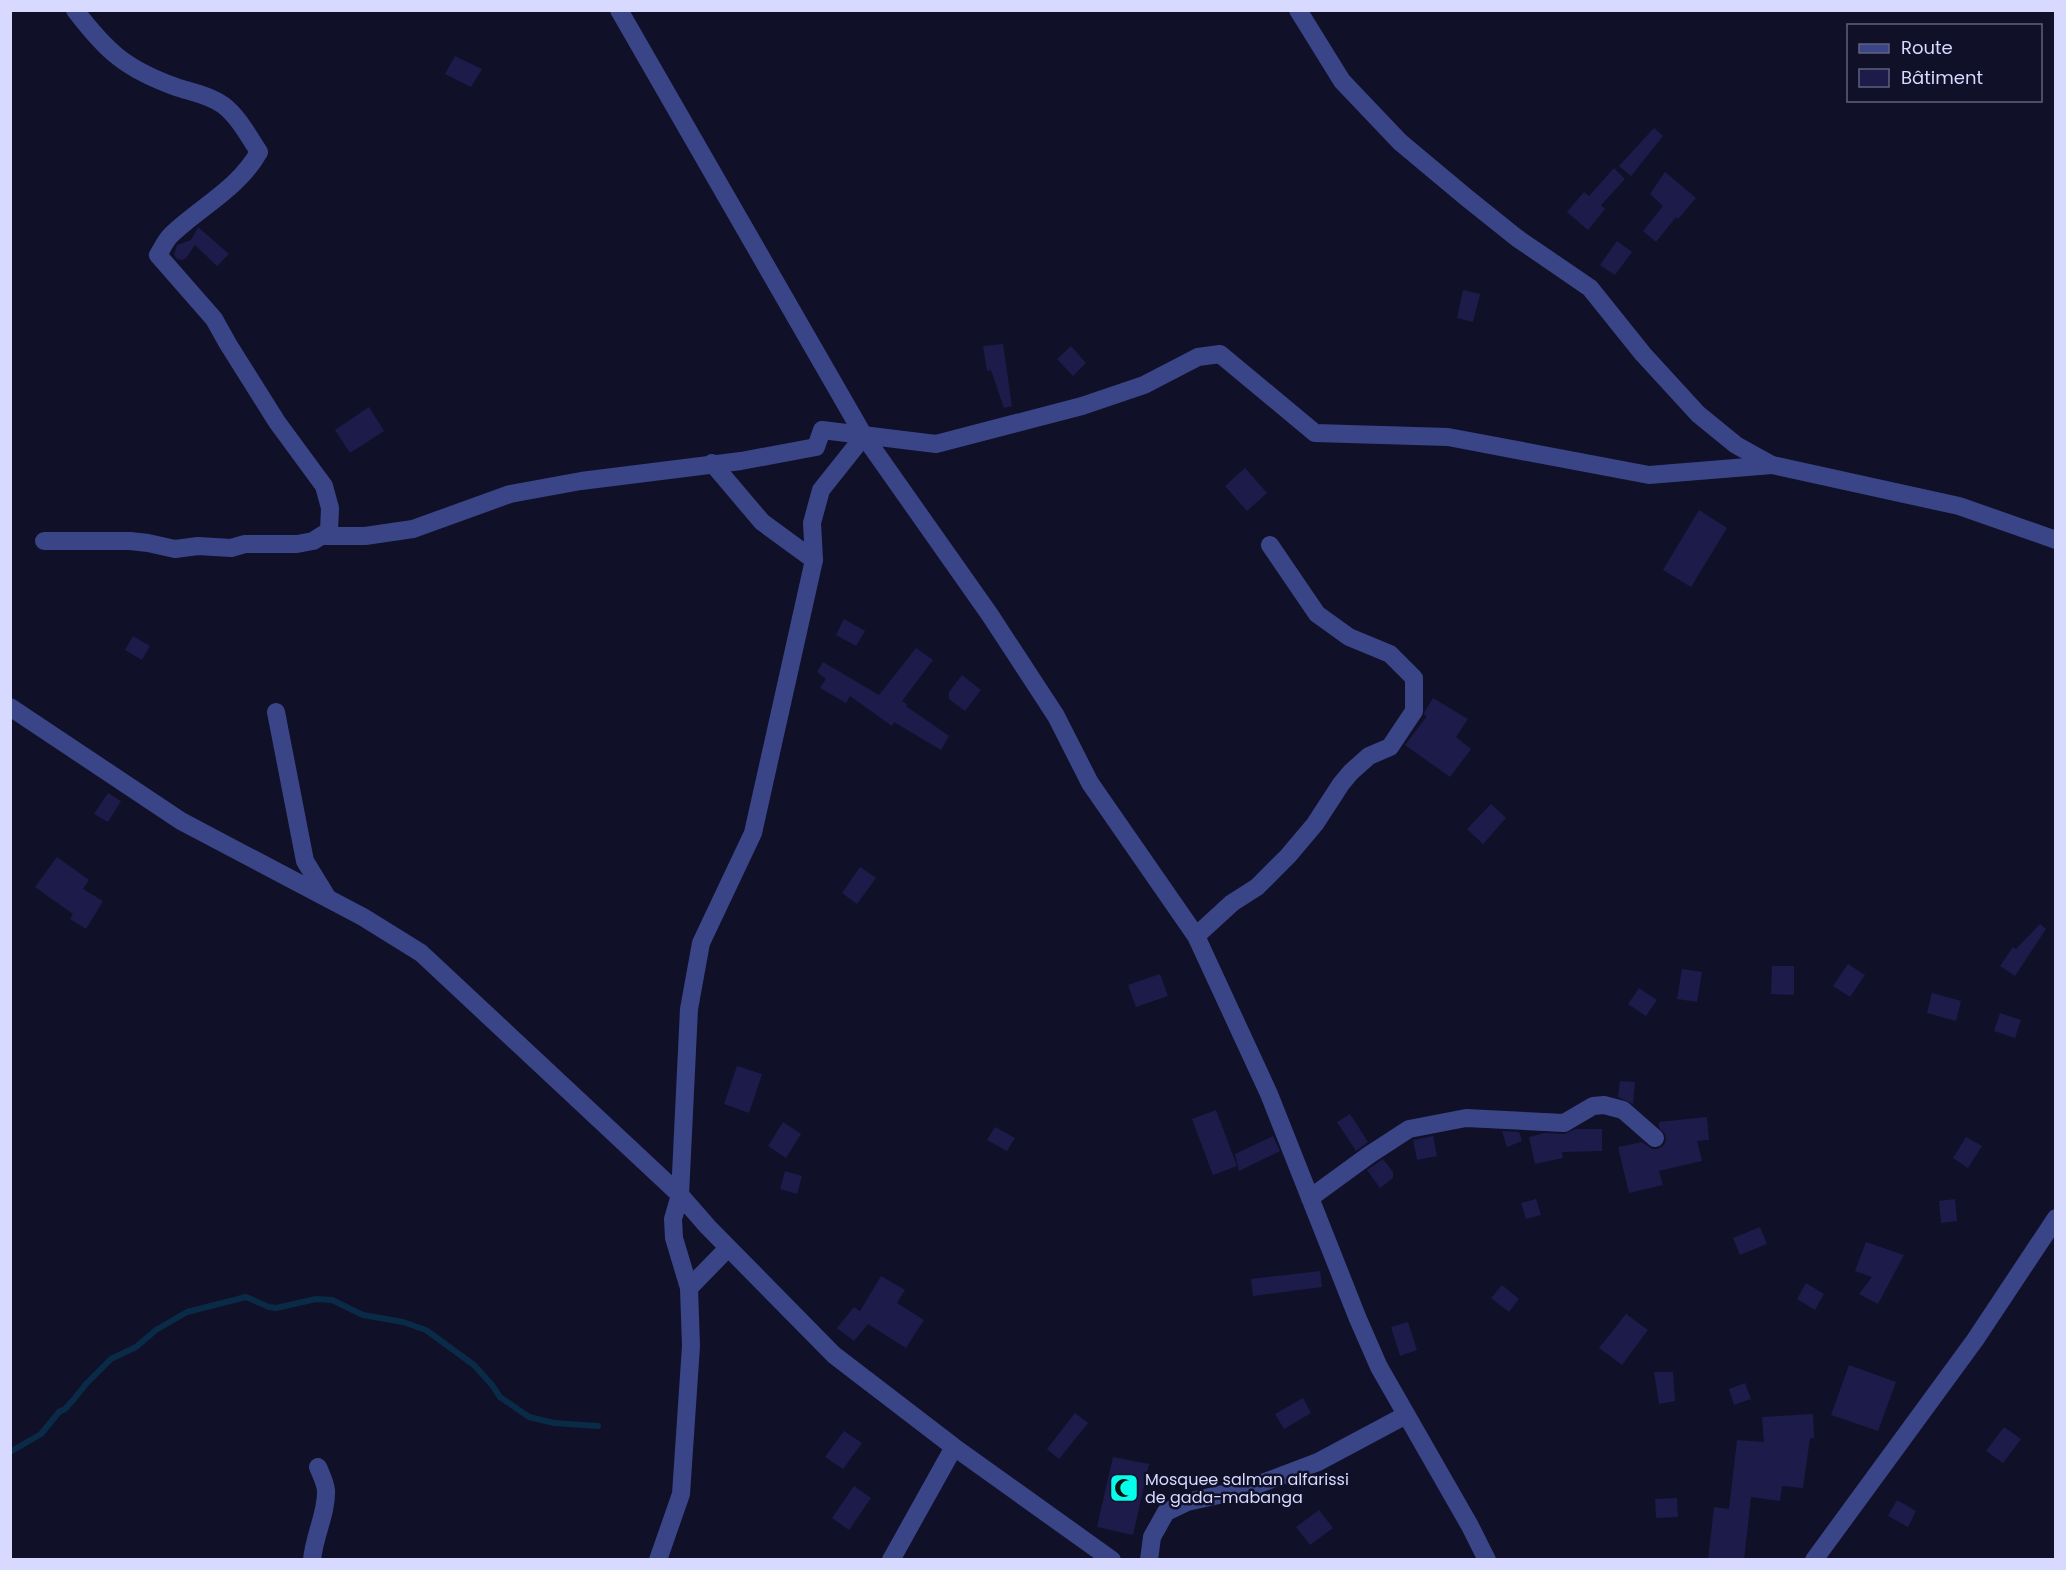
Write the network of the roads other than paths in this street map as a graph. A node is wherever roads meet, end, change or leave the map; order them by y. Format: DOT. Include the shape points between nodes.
graph roads {
  1 [pos="75,10"];
  2 [pos="619,10"];
  3 [pos="1298,10"];
  4 [pos="864,436"];
  5 [pos="712,463"];
  6 [pos="1772,465"];
  7 [pos="321,536"];
  8 [pos="2055,540"];
  9 [pos="44,541"];
  10 [pos="1270,545"];
  11 [pos="814,560"];
  12 [pos="10,707"];
  13 [pos="276,712"];
  14 [pos="328,899"];
  15 [pos="1196,936"];
  16 [pos="1655,1138"];
  17 [pos="680,1195"];
  18 [pos="1310,1197"];
  19 [pos="2055,1218"];
  20 [pos="729,1248"];
  21 [pos="689,1288"];
  22 [pos="1406,1415"];
  23 [pos="954,1447"];
  24 [pos="318,1467"];
  25 [pos="312,1560"];
  26 [pos="658,1560"];
  27 [pos="891,1560"];
  28 [pos="1112,1560"];
  29 [pos="1149,1560"];
  30 [pos="1487,1560"];
  31 [pos="1814,1560"];
  1 -- 7 [label="street" via="118,58 144,74 223,105 259,153 222,195 169,237 158,255 214,319 277,422 324,486 330,508 328,531"];
  2 -- 4 [label="street"];
  3 -- 6 [label="street" via="1342,81 1400,142 1517,238 1590,288 1698,414 1736,446"];
  4 -- 5 [label="street" via="822,430 816,447"];
  4 -- 6 [label="street" via="936,444 1082,406 1144,385 1198,357 1220,354 1316,433 1448,437 1649,475"];
  4 -- 11 [label="street" via="821,490 812,523"];
  4 -- 15 [label="street" via="990,615 1056,716 1090,783"];
  5 -- 7 [label="street" via="510,494 413,529 365,536"];
  5 -- 11 [label="street" via="762,522"];
  6 -- 8 [label="street" via="1959,506"];
  7 -- 9 [label="street" via="297,544 245,544 231,548 175,549 130,541"];
  10 -- 15 [label="street" via="1317,614 1348,637 1390,654 1414,678 1414,711 1390,747 1369,756 1341,784 1288,856"];
  11 -- 17 [label="street" via="753,833 702,943 689,1009"];
  12 -- 14 [label="street" via="181,821"];
  13 -- 14 [label="street" via="305,861"];
  14 -- 17 [label="street" via="421,952"];
  15 -- 18 [label="street" via="1269,1094"];
  16 -- 18 [label="street" via="1623,1110 1604,1105 1593,1106 1564,1123 1466,1118 1409,1129"];
  17 -- 20 [label="street"];
  17 -- 21 [label="street" via="674,1238"];
  18 -- 22 [label="street" via="1379,1367"];
  19 -- 31 [label="street" via="1975,1340"];
  20 -- 21 [label="street"];
  20 -- 23 [label="street" via="834,1355"];
  21 -- 26 [label="street" via="691,1346 681,1494"];
  22 -- 29 [label="street" via="1318,1462 1246,1489 1187,1502 1166,1512 1152,1537"];
  22 -- 30 [label="street"];
  23 -- 27 [label="street"];
  23 -- 28 [label="street"];
  24 -- 25 [label="street" via="326,1489"];
}
